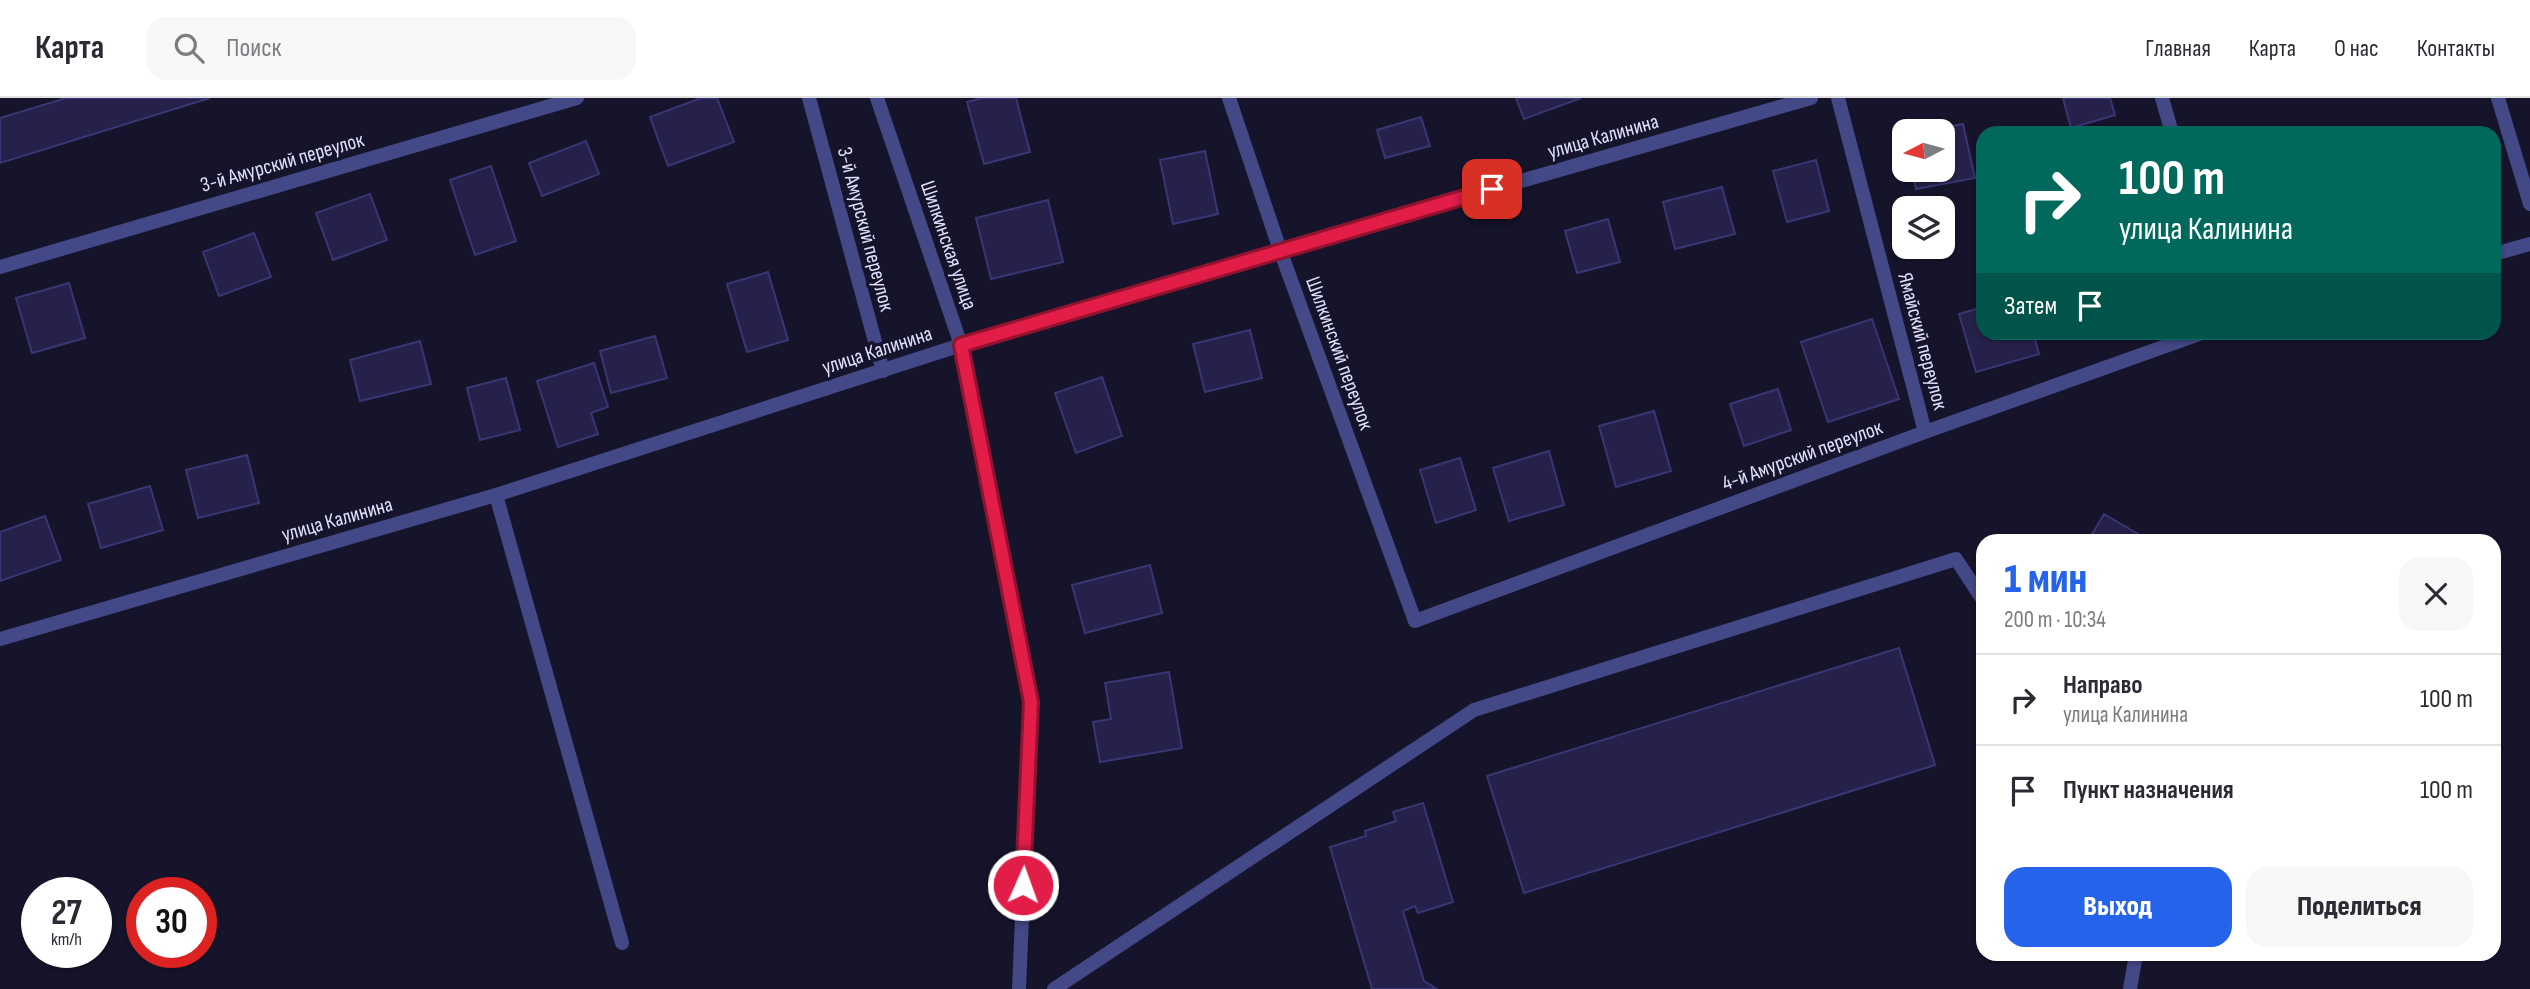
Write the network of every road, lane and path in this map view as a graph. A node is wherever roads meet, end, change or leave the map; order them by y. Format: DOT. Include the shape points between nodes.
graph roads {
  1 [pos="577,98"];
  2 [pos="809,98"];
  3 [pos="877,98"];
  4 [pos="1229,98"];
  5 [pos="1811,98"];
  6 [pos="1838,98"];
  7 [pos="2162,98"];
  8 [pos="2498,98"];
  9 [pos="2170,126"];
  10 [pos="2530,204"];
  11 [pos="2530,244"];
  12 [pos="1280,250"];
  13 [pos="2501,252"];
  14 [pos="0,267"];
  15 [pos="2183,340"];
  16 [pos="961,345"];
  17 [pos="883,371"];
  18 [pos="1925,432"];
  19 [pos="496,495"];
  20 [pos="1976,589"];
  21 [pos="1415,621"];
  22 [pos="0,639"];
  23 [pos="622,943"];
  24 [pos="2135,961"];
  25 [pos="1019,989"];
  26 [pos="1054,989"];
  27 [pos="2130,989"];
  1 -- 14 [label="street, 3-й Амурский переулок"];
  2 -- 17 [label="street, 3-й Амурский переулок"];
  3 -- 16 [label="street, Шилкинская улица"];
  4 -- 12 [label="street, Шилкинский переулок"];
  5 -- 12 [label="street, улица Калинина"];
  6 -- 18 [label="street, Ямайский переулок"];
  7 -- 9 [label="street"];
  8 -- 10 [label="street"];
  11 -- 13 [label="street"];
  12 -- 16 [label="street, улица Калинина"];
  12 -- 21 [label="street, Шилкинский переулок"];
  15 -- 18 [label="street, 4-й Амурский переулок"];
  16 -- 17 [label="street, улица Калинина"];
  16 -- 25 [label="street, Шилкинская улица" via="1031,702"];
  17 -- 19 [label="street, улица Калинина"];
  18 -- 21 [label="street, 4-й Амурский переулок"];
  19 -- 22 [label="street, улица Калинина"];
  19 -- 23 [label="street"];
  20 -- 26 [label="street" via="1956,559 1474,710"];
  24 -- 27 [label="street"];
}
